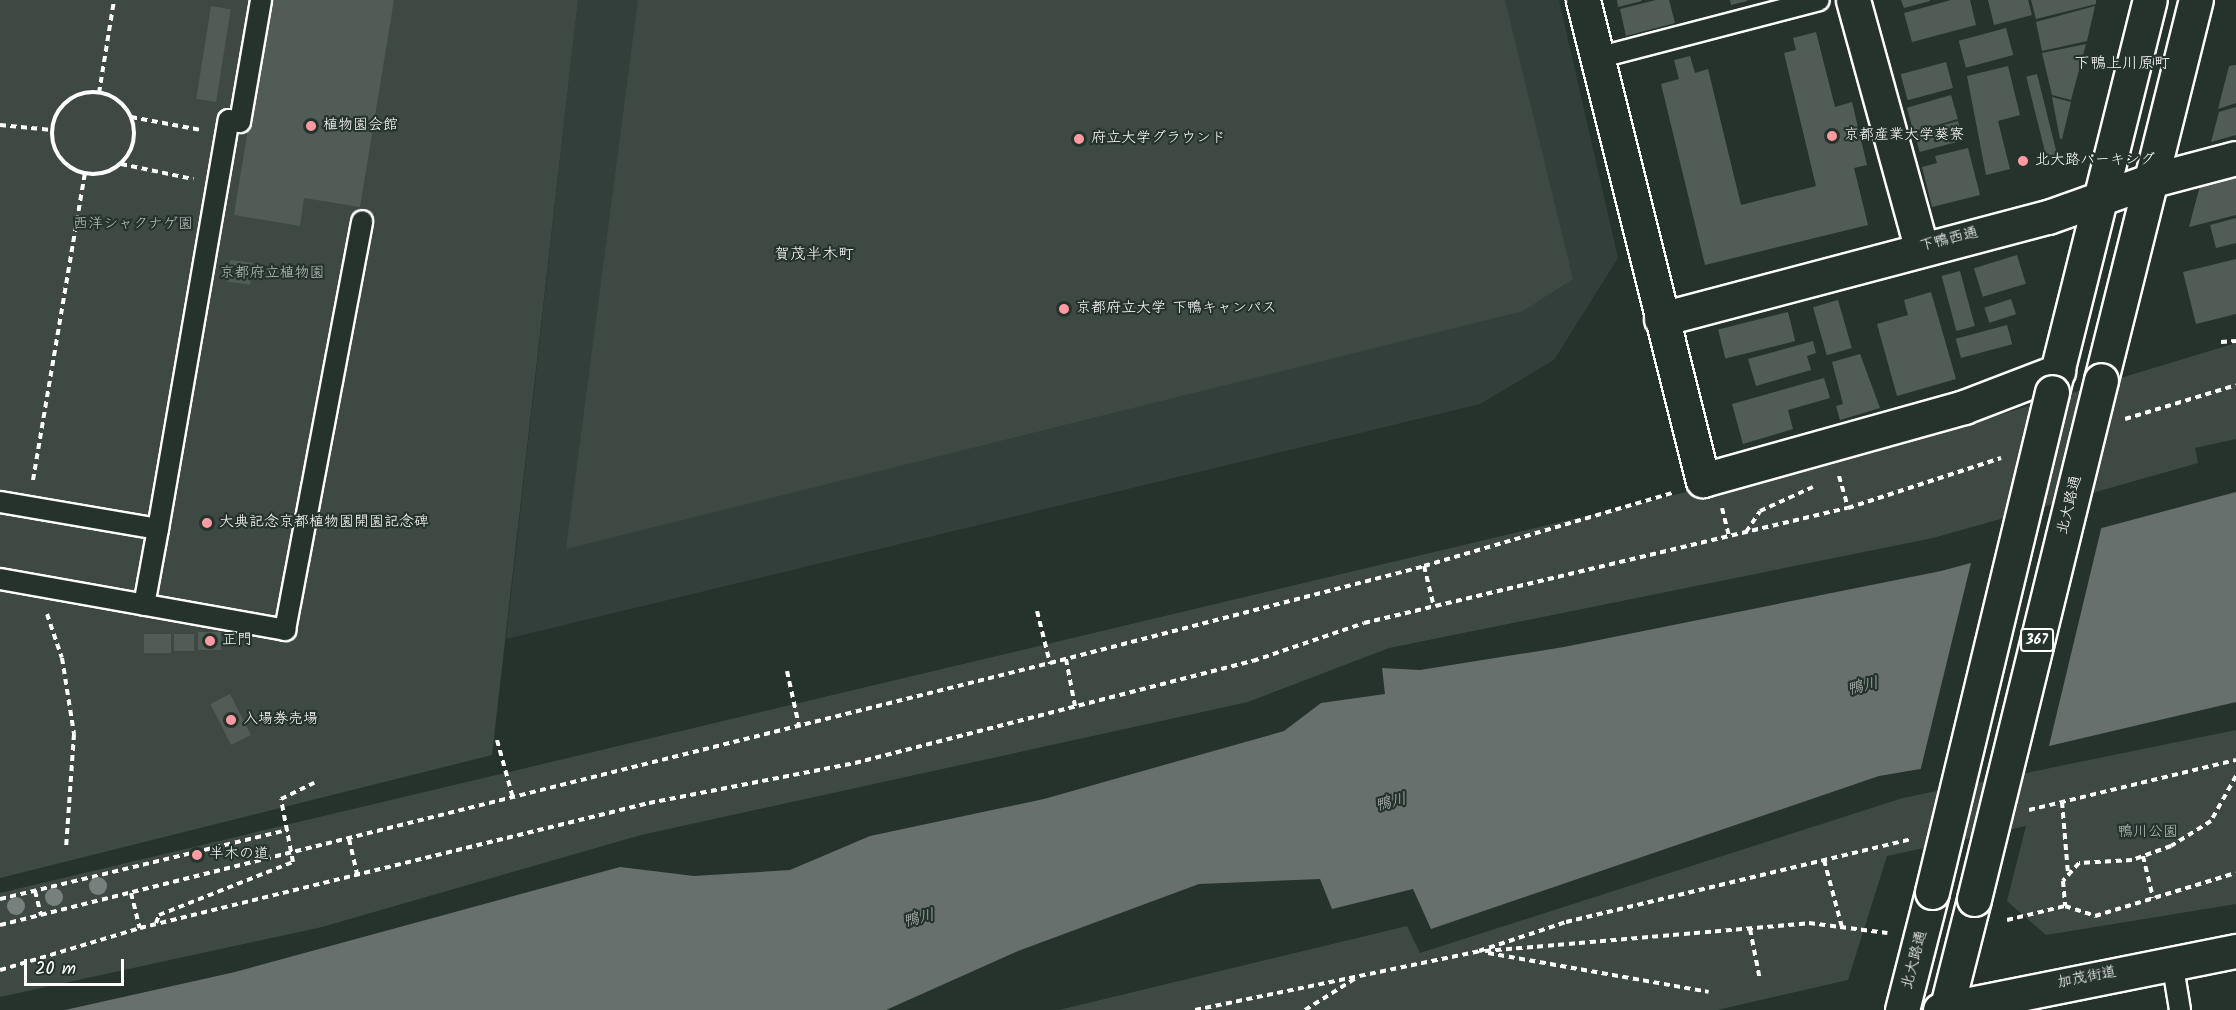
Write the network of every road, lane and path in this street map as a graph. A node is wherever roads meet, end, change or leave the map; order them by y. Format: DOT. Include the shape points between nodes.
graph roads {
  1 [pos="114,0"];
  2 [pos="261,0"];
  3 [pos="1583,0"];
  4 [pos="1819,0"];
  5 [pos="1853,0"];
  6 [pos="2150,0"];
  7 [pos="2196,0"];
  8 [pos="1597,58"];
  9 [pos="99,93"];
  10 [pos="131,117"];
  11 [pos="0,125"];
  12 [pos="52,130"];
  13 [pos="227,135"];
  14 [pos="2236,158"];
  15 [pos="121,164"];
  16 [pos="85,174"];
  17 [pos="2149,181"];
  18 [pos="218,184"];
  19 [pos="2101,196"];
  20 [pos="362,221"];
  21 [pos="1921,247"];
  22 [pos="1661,319"];
  23 [pos="2236,341"];
  24 [pos="2221,342"];
  25 [pos="2055,382"];
  26 [pos="2236,385"];
  27 [pos="2114,423"];
  28 [pos="2014,454"];
  29 [pos="1703,480"];
  30 [pos="1840,481"];
  31 [pos="0,502"];
  32 [pos="28,507"];
  33 [pos="1848,508"];
  34 [pos="1726,523"];
  35 [pos="158,529"];
  36 [pos="1729,537"];
  37 [pos="1424,566"];
  38 [pos="0,579"];
  39 [pos="35,585"];
  40 [pos="144,605"];
  41 [pos="1434,607"];
  42 [pos="1037,611"];
  43 [pos="1066,659"];
  44 [pos="1050,663"];
  45 [pos="787,671"];
  46 [pos="1075,706"];
  47 [pos="800,726"];
  48 [pos="497,740"];
  49 [pos="2236,760"];
  50 [pos="2236,776"];
  51 [pos="314,783"];
  52 [pos="513,798"];
  53 [pos="2062,802"];
  54 [pos="2017,813"];
  55 [pos="288,830"];
  56 [pos="1914,838"];
  57 [pos="349,840"];
  58 [pos="66,849"];
  59 [pos="292,851"];
  60 [pos="2143,856"];
  61 [pos="1824,860"];
  62 [pos="2236,873"];
  63 [pos="2068,875"];
  64 [pos="358,877"];
  65 [pos="35,891"];
  66 [pos="131,893"];
  67 [pos="2153,898"];
  68 [pos="0,899"];
  69 [pos="2065,906"];
  70 [pos="41,915"];
  71 [pos="2007,920"];
  72 [pos="156,924"];
  73 [pos="0,925"];
  74 [pos="1842,927"];
  75 [pos="141,928"];
  76 [pos="1750,929"];
  77 [pos="1888,933"];
  78 [pos="1479,951"];
  79 [pos="2236,951"];
  80 [pos="2172,961"];
  81 [pos="0,970"];
  82 [pos="1359,976"];
  83 [pos="1760,981"];
  84 [pos="1709,992"];
  85 [pos="1195,1010"];
  86 [pos="1305,1010"];
  87 [pos="1902,1010"];
  88 [pos="1944,1010"];
  89 [pos="2180,1010"];
  1 -- 9 [label="path"];
  2 -- 13 [label="lane" via="240,122 230,120"];
  3 -- 8 [label="main road"];
  4 -- 8 [label="lane"];
  5 -- 21 [label="main road"];
  6 -- 19 [label="main road, 北大路通"];
  7 -- 17 [label="main road, 北大路通 / 367"];
  8 -- 22 [label="main road"];
  9 -- 10 [label="path" via="118,100"];
  9 -- 12 [label="path" via="80,94 64,105"];
  10 -- 13 [label="path"];
  10 -- 15 [label="path" via="132,147"];
  11 -- 12 [label="path"];
  12 -- 16 [label="path" via="58,154"];
  13 -- 18 [label="lane"];
  14 -- 17 [label="main road, 下鴨西通"];
  15 -- 16 [label="path" via="105,173"];
  15 -- 18 [label="path"];
  16 -- 32 [label="path"];
  17 -- 19 [label="main road, 下鴨西通"];
  17 -- 88 [label="main road, 北大路通 / 367, bridge"];
  18 -- 35 [label="lane"];
  19 -- 21 [label="main road, 下鴨西通" via="2048,217"];
  19 -- 25 [label="main road, 北大路通"];
  20 -- 40 [label="lane" via="285,630"];
  21 -- 22 [label="main road, 下鴨西通"];
  22 -- 29 [label="main road"];
  23 -- 24 [label="path"];
  25 -- 29 [label="main road"];
  25 -- 87 [label="main road, 北大路通, bridge"];
  26 -- 27 [label="path"];
  28 -- 33 [label="path"];
  29 -- 37 [label="path"];
  30 -- 33 [label="path"];
  31 -- 32 [label="lane"];
  32 -- 35 [label="lane"];
  33 -- 36 [label="path"];
  34 -- 36 [label="path"];
  35 -- 40 [label="lane"];
  36 -- 41 [label="path"];
  37 -- 41 [label="path"];
  37 -- 43 [label="path"];
  38 -- 39 [label="lane"];
  39 -- 40 [label="lane"];
  39 -- 58 [label="path" via="62,658 73,724 75,772"];
  41 -- 46 [label="path"];
  42 -- 44 [label="path"];
  43 -- 44 [label="path"];
  43 -- 46 [label="path"];
  44 -- 47 [label="path"];
  45 -- 47 [label="path"];
  46 -- 64 [label="path" via="855,763 649,803"];
  47 -- 52 [label="path"];
  48 -- 52 [label="path"];
  49 -- 53 [label="path"];
  50 -- 60 [label="path" via="2211,821"];
  51 -- 55 [label="path" via="281,799"];
  52 -- 57 [label="path"];
  53 -- 54 [label="path"];
  53 -- 63 [label="path"];
  55 -- 59 [label="path"];
  55 -- 65 [label="path"];
  56 -- 61 [label="path"];
  57 -- 59 [label="path"];
  57 -- 64 [label="path"];
  59 -- 66 [label="path"];
  59 -- 72 [label="path" via="293,862 159,915"];
  60 -- 63 [label="path" via="2079,863"];
  60 -- 67 [label="path"];
  61 -- 74 [label="path"];
  61 -- 78 [label="path" via="1566,922"];
  62 -- 67 [label="path"];
  63 -- 69 [label="path" via="2063,881"];
  64 -- 72 [label="path"];
  65 -- 68 [label="path"];
  65 -- 70 [label="path"];
  66 -- 70 [label="path"];
  66 -- 75 [label="path"];
  67 -- 69 [label="path" via="2096,916"];
  69 -- 71 [label="path"];
  70 -- 73 [label="path"];
  72 -- 75 [label="path"];
  74 -- 76 [label="path" via="1809,923"];
  74 -- 77 [label="path"];
  75 -- 81 [label="path"];
  76 -- 78 [label="path"];
  76 -- 83 [label="path"];
  78 -- 82 [label="path"];
  78 -- 84 [label="path"];
  79 -- 80 [label="main road, 加茂街道"];
  80 -- 88 [label="main road, 加茂街道"];
  80 -- 89 [label="lane"];
  82 -- 85 [label="path"];
  82 -- 86 [label="path"];
}
